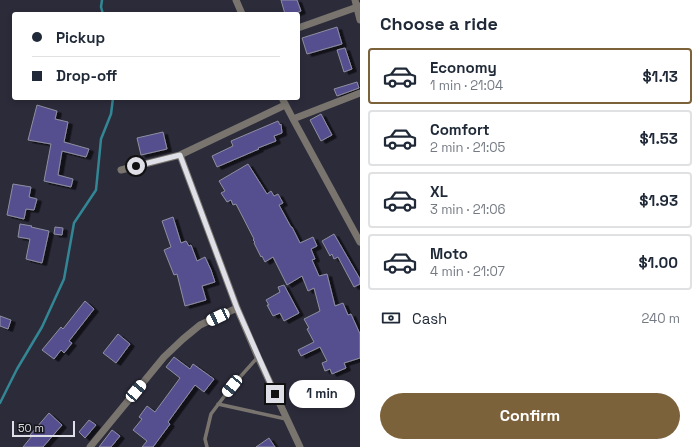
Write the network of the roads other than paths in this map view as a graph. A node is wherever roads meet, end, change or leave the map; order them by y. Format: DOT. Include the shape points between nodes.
graph roads {
  1 [pos="236,0"];
  2 [pos="357,4"];
  3 [pos="241,12"];
  4 [pos="360,20"];
  5 [pos="300,27"];
  6 [pos="360,93"];
  7 [pos="284,101"];
  8 [pos="293,119"];
  9 [pos="180,155"];
  10 [pos="121,170"];
  11 [pos="360,242"];
  12 [pos="237,308"];
  13 [pos="258,357"];
  14 [pos="218,404"];
  15 [pos="286,419"];
  16 [pos="90,447"];
  17 [pos="206,447"];
  18 [pos="300,447"];
  1 -- 3 [label="street"];
  2 -- 4 [label="street"];
  2 -- 5 [label="street"];
  6 -- 8 [label="street"];
  7 -- 8 [label="street"];
  7 -- 9 [label="street"];
  8 -- 11 [label="street"];
  9 -- 10 [label="street"];
  9 -- 12 [label="street"];
  12 -- 13 [label="street"];
  12 -- 16 [label="street" via="200,325 178,344"];
  13 -- 14 [label="lane"];
  13 -- 15 [label="street"];
  14 -- 15 [label="lane"];
  14 -- 17 [label="lane" via="211,414 205,439"];
  15 -- 18 [label="street"];
}
